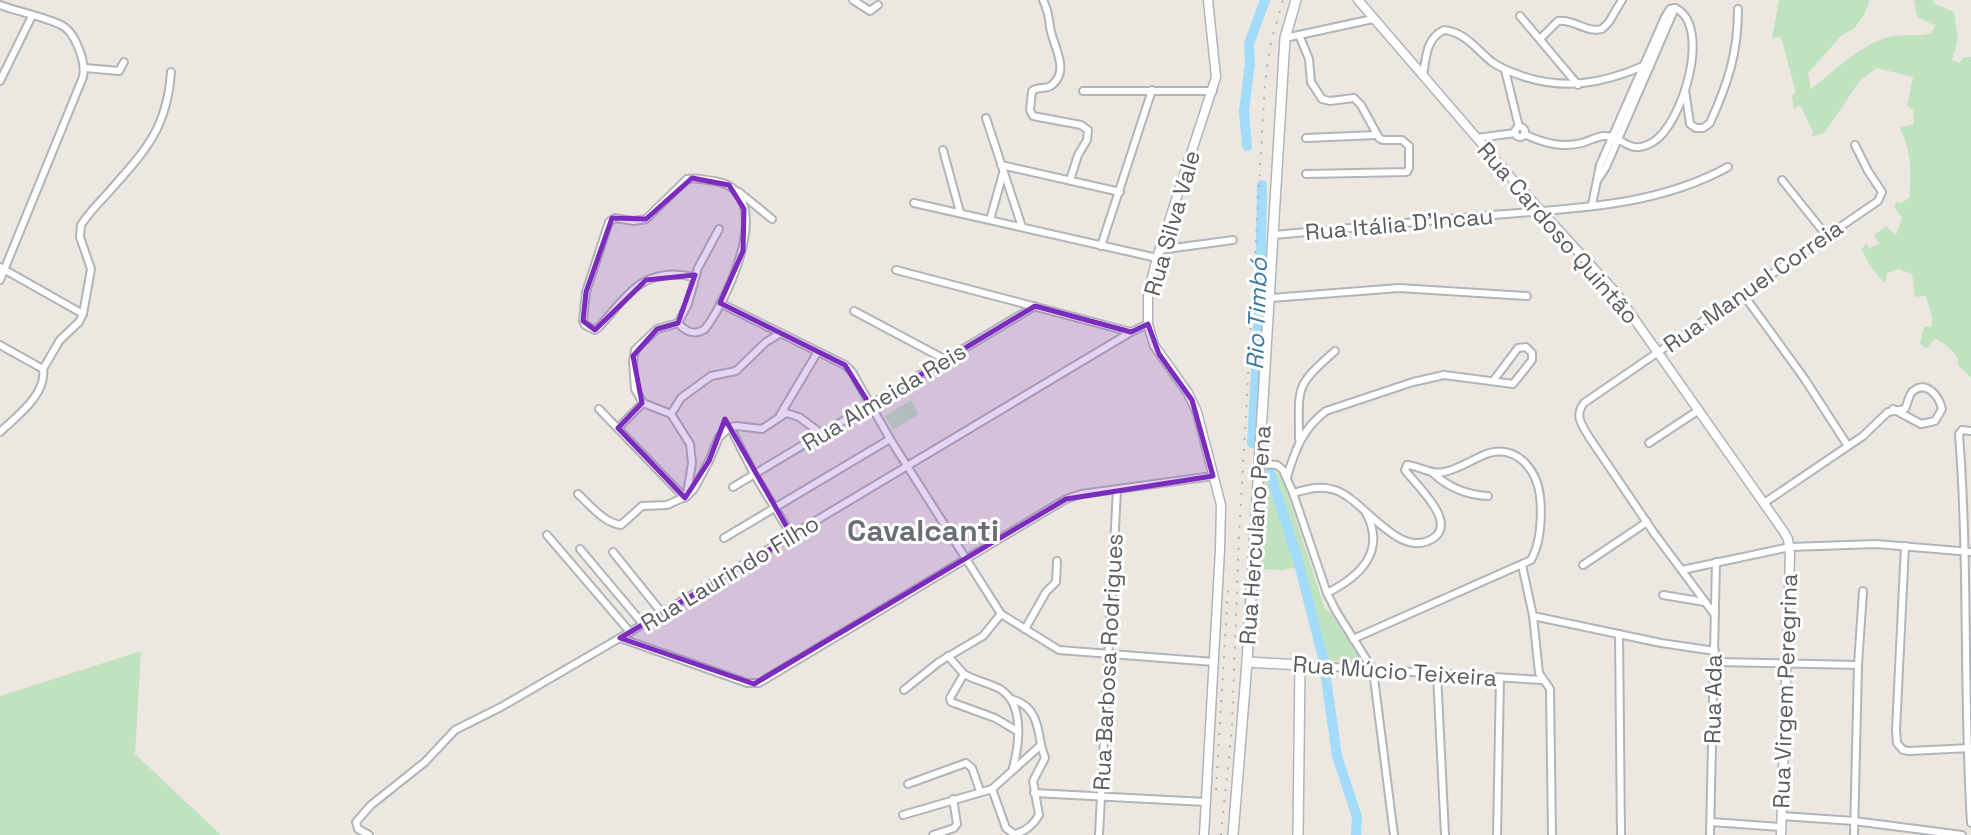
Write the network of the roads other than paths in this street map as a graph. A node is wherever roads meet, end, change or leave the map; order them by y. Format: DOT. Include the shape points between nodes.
graph roads {
  1 [pos="853,0"];
  2 [pos="1043,0"];
  3 [pos="1208,0"];
  4 [pos="1296,0"];
  5 [pos="1358,0"];
  6 [pos="1622,0"];
  7 [pos="0,5"];
  8 [pos="878,5"];
  9 [pos="1738,9"];
  10 [pos="32,16"];
  11 [pos="1520,16"];
  12 [pos="1373,19"];
  13 [pos="1299,36"];
  14 [pos="1285,38"];
  15 [pos="1540,38"];
  16 [pos="124,62"];
  17 [pos="1646,66"];
  18 [pos="85,68"];
  19 [pos="1504,70"];
  20 [pos="170,72"];
  21 [pos="1423,75"];
  22 [pos="0,81"];
  23 [pos="1578,85"];
  24 [pos="1685,89"];
  25 [pos="1083,90"];
  26 [pos="1152,90"];
  27 [pos="1213,91"];
  28 [pos="986,118"];
  29 [pos="1517,130"];
  30 [pos="1377,135"];
  31 [pos="1306,138"];
  32 [pos="1477,138"];
  33 [pos="1615,139"];
  34 [pos="1855,145"];
  35 [pos="943,150"];
  36 [pos="1728,167"];
  37 [pos="1002,168"];
  38 [pos="1307,174"];
  39 [pos="1070,180"];
  40 [pos="1782,180"];
  41 [pos="737,191"];
  42 [pos="1120,192"];
  43 [pos="914,203"];
  44 [pos="1592,205"];
  45 [pos="1541,211"];
  46 [pos="960,212"];
  47 [pos="772,219"];
  48 [pos="990,220"];
  49 [pos="1022,228"];
  50 [pos="719,229"];
  51 [pos="1274,235"];
  52 [pos="1826,235"];
  53 [pos="1233,240"];
  54 [pos="1101,246"];
  55 [pos="1158,254"];
  56 [pos="2,268"];
  57 [pos="896,270"];
  58 [pos="694,277"];
  59 [pos="0,280"];
  60 [pos="1743,294"];
  61 [pos="1527,296"];
  62 [pos="1271,298"];
  63 [pos="720,303"];
  64 [pos="1035,306"];
  65 [pos="854,311"];
  66 [pos="83,314"];
  67 [pos="678,323"];
  68 [pos="1148,324"];
  69 [pos="1131,331"];
  70 [pos="781,333"];
  71 [pos="0,345"];
  72 [pos="1335,351"];
  73 [pos="1658,352"];
  74 [pos="817,353"];
  75 [pos="946,360"];
  76 [pos="43,369"];
  77 [pos="1493,381"];
  78 [pos="643,402"];
  79 [pos="870,405"];
  80 [pos="599,409"];
  81 [pos="1893,409"];
  82 [pos="1699,410"];
  83 [pos="671,414"];
  84 [pos="780,415"];
  85 [pos="730,427"];
  86 [pos="618,428"];
  87 [pos="1971,431"];
  88 [pos="0,432"];
  89 [pos="822,434"];
  90 [pos="890,439"];
  91 [pos="1300,439"];
  92 [pos="1649,443"];
  93 [pos="1848,446"];
  94 [pos="1259,464"];
  95 [pos="907,466"];
  96 [pos="1433,473"];
  97 [pos="754,474"];
  98 [pos="1213,476"];
  99 [pos="1286,477"];
  100 [pos="733,487"];
  101 [pos="1117,489"];
  102 [pos="1293,493"];
  103 [pos="578,494"];
  104 [pos="1488,496"];
  105 [pos="686,497"];
  106 [pos="1764,503"];
  107 [pos="775,508"];
  108 [pos="1365,512"];
  109 [pos="1647,522"];
  110 [pos="547,534"];
  111 [pos="792,536"];
  112 [pos="724,538"];
  113 [pos="1905,546"];
  114 [pos="1790,547"];
  115 [pos="580,549"];
  116 [pos="613,552"];
  117 [pos="1967,552"];
  118 [pos="966,560"];
  119 [pos="1057,561"];
  120 [pos="1716,562"];
  121 [pos="1525,564"];
  122 [pos="1583,565"];
  123 [pos="1682,570"];
  124 [pos="1863,591"];
  125 [pos="1327,593"];
  126 [pos="1663,595"];
  127 [pos="1705,602"];
  128 [pos="662,613"];
  129 [pos="1001,614"];
  130 [pos="1715,615"];
  131 [pos="1533,616"];
  132 [pos="643,624"];
  133 [pos="1024,629"];
  134 [pos="630,632"];
  135 [pos="1619,634"];
  136 [pos="620,638"];
  137 [pos="1353,639"];
  138 [pos="1715,651"];
  139 [pos="1107,655"];
  140 [pos="948,656"];
  141 [pos="1214,662"];
  142 [pos="1247,662"];
  143 [pos="1714,662"];
  144 [pos="1786,663"];
  145 [pos="1300,665"];
  146 [pos="1858,665"];
  147 [pos="1373,670"];
  148 [pos="964,674"];
  149 [pos="1437,674"];
  150 [pos="1500,678"];
  151 [pos="1542,680"];
  152 [pos="904,690"];
  153 [pos="1011,699"];
  154 [pos="1017,731"];
  155 [pos="1041,745"];
  156 [pos="1969,748"];
  157 [pos="1012,769"];
  158 [pos="908,785"];
  159 [pos="992,789"];
  160 [pos="980,791"];
  161 [pos="1034,793"];
  162 [pos="1102,796"];
  163 [pos="953,799"];
  164 [pos="1206,802"];
  165 [pos="903,815"];
  166 [pos="1782,816"];
  167 [pos="1854,821"];
  168 [pos="1711,822"];
  169 [pos="1971,823"];
  170 [pos="1781,831"];
  171 [pos="369,835"];
  172 [pos="933,835"];
  173 [pos="1099,835"];
  174 [pos="1204,835"];
  175 [pos="1233,835"];
  176 [pos="1298,835"];
  177 [pos="1394,835"];
  178 [pos="1445,835"];
  179 [pos="1497,835"];
  180 [pos="1552,835"];
  181 [pos="1621,835"];
  182 [pos="1710,835"];
  183 [pos="1854,835"];
  184 [pos="1962,835"];
  1 -- 8 [label="street" via="870,11"];
  2 -- 39 [label="street" via="1060,69 1051,86 1032,91 1030,110 1033,116 1081,125 1089,133"];
  3 -- 27 [label="street, Rua Silva Vale" via="1217,71"];
  4 -- 14 [label="main road, Rua Herculano Pena"];
  5 -- 12 [label="street, Rua Cardoso Quintão"];
  6 -- 15 [label="street" via="1602,29 1585,30 1558,21"];
  7 -- 10 [label="street"];
  9 -- 24 [label="street" via="1730,76 1710,123 1703,128 1690,124"];
  10 -- 18 [label="street" via="65,27"];
  10 -- 22 [label="street"];
  11 -- 15 [label="street"];
  12 -- 13 [label="street"];
  12 -- 21 [label="street, Rua Cardoso Quintão"];
  13 -- 14 [label="street"];
  13 -- 30 [label="street" via="1319,97 1325,101 1357,100"];
  14 -- 51 [label="main road, Rua Herculano Pena"];
  15 -- 23 [label="street"];
  16 -- 18 [label="street" via="119,71"];
  17 -- 23 [label="street"];
  17 -- 24 [label="street" via="1668,11 1675,8 1685,16 1692,33"];
  17 -- 33 [label="street"];
  18 -- 56 [label="street"];
  19 -- 21 [label="street" via="1465,38 1444,30 1430,42"];
  19 -- 23 [label="street" via="1546,83"];
  19 -- 29 [label="street"];
  20 -- 66 [label="street" via="167,102 157,131 81,225 80,237 91,269"];
  21 -- 32 [label="street, Rua Cardoso Quintão"];
  24 -- 33 [label="street" via="1674,118 1655,141 1636,148"];
  25 -- 26 [label="street"];
  26 -- 27 [label="street"];
  26 -- 42 [label="street"];
  27 -- 55 [label="street, Rua Silva Vale"];
  28 -- 37 [label="street"];
  29 -- 32 [label="street"];
  29 -- 33 [label="street" via="1519,137 1524,134 1562,146 1602,136"];
  30 -- 31 [label="street"];
  30 -- 38 [label="street" via="1409,146 1407,172"];
  32 -- 45 [label="street, Rua Cardoso Quintão"];
  33 -- 44 [label="street" via="1597,172"];
  34 -- 52 [label="street, Rua Manuel Correia" via="1882,197"];
  35 -- 46 [label="street"];
  36 -- 44 [label="street, Rua Itália D'Incau" via="1673,192"];
  37 -- 39 [label="street"];
  37 -- 48 [label="street"];
  37 -- 49 [label="street"];
  39 -- 42 [label="street"];
  40 -- 52 [label="street"];
  41 -- 47 [label="street"];
  41 -- 58 [label="street" via="723,182 692,178 646,219 612,218 589,282 585,326 595,330 627,293 646,280 675,274"];
  41 -- 63 [label="street" via="746,217 743,251"];
  42 -- 54 [label="street"];
  43 -- 46 [label="street"];
  44 -- 45 [label="street, Rua Itália D'Incau"];
  45 -- 51 [label="street, Rua Itália D'Incau"];
  45 -- 73 [label="street, Rua Cardoso Quintão" via="1616,293"];
  46 -- 48 [label="street"];
  48 -- 49 [label="street"];
  49 -- 54 [label="street"];
  50 -- 58 [label="street"];
  51 -- 62 [label="main road, Rua Herculano Pena"];
  52 -- 60 [label="street, Rua Manuel Correia"];
  53 -- 55 [label="street"];
  54 -- 55 [label="street"];
  55 -- 68 [label="street, Rua Silva Vale" via="1148,293"];
  56 -- 59 [label="street"];
  56 -- 66 [label="street"];
  57 -- 64 [label="street"];
  58 -- 67 [label="street"];
  60 -- 73 [label="street, Rua Manuel Correia"];
  60 -- 93 [label="street"];
  61 -- 62 [label="street" via="1399,288"];
  62 -- 94 [label="main road, Rua Herculano Pena"];
  63 -- 67 [label="street" via="701,331 691,333"];
  63 -- 70 [label="street"];
  64 -- 69 [label="street"];
  64 -- 75 [label="street, Rua Almeida Reis"];
  65 -- 75 [label="street"];
  66 -- 76 [label="street"];
  67 -- 78 [label="street" via="657,329 635,350 635,389"];
  68 -- 69 [label="street, Rua Laurindo Filho"];
  68 -- 98 [label="street, Rua Silva Vale" via="1158,354 1192,400"];
  69 -- 95 [label="street, Rua Laurindo Filho"];
  70 -- 74 [label="street"];
  70 -- 83 [label="street" via="736,371 711,376 681,398"];
  71 -- 76 [label="street"];
  72 -- 91 [label="street" via="1304,380 1299,398"];
  73 -- 82 [label="street, Rua Cardoso Quintão"];
  73 -- 109 [label="street, Rua Manuel Correia" via="1584,403 1578,413 1580,423"];
  74 -- 79 [label="street" via="845,365"];
  74 -- 84 [label="street"];
  75 -- 79 [label="street, Rua Almeida Reis"];
  76 -- 88 [label="street" via="43,381 35,395"];
  77 -- 77 [label="street" via="1515,383 1532,360 1526,346 1518,348"];
  77 -- 91 [label="street" via="1444,375 1413,382 1326,411"];
  78 -- 83 [label="street"];
  78 -- 86 [label="street"];
  79 -- 89 [label="street, Rua Almeida Reis"];
  79 -- 90 [label="street"];
  80 -- 86 [label="street"];
  81 -- 81 [label="street" via="1905,409 1913,391 1927,388 1937,394 1942,409 1935,421 1921,424"];
  81 -- 93 [label="street"];
  82 -- 92 [label="street"];
  82 -- 106 [label="street, Rua Cardoso Quintão"];
  83 -- 105 [label="street" via="693,454"];
  84 -- 85 [label="street" via="762,429"];
  84 -- 89 [label="street" via="799,417"];
  85 -- 97 [label="street"];
  85 -- 105 [label="street" via="719,437"];
  86 -- 105 [label="street"];
  87 -- 117 [label="street" via="1959,434"];
  89 -- 97 [label="street, Rua Almeida Reis"];
  90 -- 95 [label="street"];
  90 -- 107 [label="street"];
  91 -- 99 [label="street"];
  93 -- 106 [label="street"];
  94 -- 99 [label="street" via="1277,465"];
  94 -- 142 [label="main road, Rua Herculano Pena"];
  95 -- 111 [label="street, Rua Laurindo Filho"];
  95 -- 118 [label="street"];
  96 -- 104 [label="street" via="1465,492"];
  96 -- 108 [label="street" via="1413,466 1404,468 1440,515 1441,527 1434,538 1401,540"];
  96 -- 121 [label="street" via="1497,452 1523,460 1535,475 1540,501 1535,553"];
  97 -- 100 [label="street, Rua Almeida Reis"];
  97 -- 107 [label="street"];
  98 -- 101 [label="street"];
  98 -- 141 [label="street, Rua Silva Vale" via="1221,520"];
  99 -- 102 [label="street"];
  101 -- 118 [label="street" via="1066,499"];
  101 -- 139 [label="street, Rua Barbosa Rodrigues"];
  102 -- 108 [label="street" via="1324,487 1336,490"];
  102 -- 125 [label="street"];
  103 -- 105 [label="street" via="617,525 642,506 667,505"];
  106 -- 114 [label="street, Rua Cardoso Quintão"];
  107 -- 111 [label="street"];
  107 -- 112 [label="street"];
  108 -- 125 [label="street" via="1372,531 1365,565 1355,578"];
  109 -- 122 [label="street"];
  109 -- 123 [label="street"];
  110 -- 134 [label="street"];
  111 -- 128 [label="street, Rua Laurindo Filho"];
  113 -- 114 [label="street"];
  113 -- 117 [label="street"];
  113 -- 156 [label="street" via="1897,743 1903,750"];
  114 -- 120 [label="street"];
  114 -- 144 [label="street, Rua Virgem Peregrina"];
  115 -- 132 [label="street"];
  116 -- 128 [label="street"];
  117 -- 156 [label="street"];
  118 -- 129 [label="street"];
  118 -- 136 [label="street" via="754,684"];
  119 -- 133 [label="street" via="1056,582"];
  120 -- 123 [label="street"];
  120 -- 130 [label="street, Rua Ada"];
  121 -- 131 [label="street"];
  121 -- 137 [label="street"];
  123 -- 127 [label="street"];
  124 -- 146 [label="street"];
  125 -- 137 [label="street"];
  126 -- 127 [label="street"];
  127 -- 130 [label="street"];
  128 -- 132 [label="street, Rua Laurindo Filho"];
  129 -- 133 [label="street"];
  129 -- 140 [label="street" via="983,636"];
  130 -- 138 [label="street, Rua Ada"];
  131 -- 135 [label="street"];
  131 -- 151 [label="street"];
  132 -- 134 [label="street, Rua Laurindo Filho"];
  133 -- 139 [label="street" via="1059,650"];
  134 -- 136 [label="street, Rua Laurindo Filho"];
  135 -- 138 [label="street"];
  135 -- 181 [label="street"];
  136 -- 171 [label="street, Rua Laurindo Filho" via="455,730 356,822 358,829"];
  137 -- 147 [label="street"];
  138 -- 143 [label="street, Rua Ada"];
  139 -- 141 [label="street"];
  139 -- 162 [label="street, Rua Barbosa Rodrigues"];
  140 -- 148 [label="street"];
  140 -- 152 [label="street"];
  141 -- 164 [label="street, Rua Silva Vale"];
  142 -- 145 [label="main road, Rua Múcio Teixeira"];
  142 -- 175 [label="main road, Rua Herculano Pena"];
  143 -- 144 [label="street"];
  143 -- 168 [label="street, Rua Ada"];
  144 -- 146 [label="street"];
  144 -- 166 [label="street, Rua Virgem Peregrina"];
  145 -- 147 [label="street, Rua Múcio Teixeira"];
  145 -- 176 [label="main road"];
  146 -- 167 [label="street"];
  147 -- 149 [label="street, Rua Múcio Teixeira"];
  147 -- 177 [label="street"];
  148 -- 153 [label="street"];
  148 -- 154 [label="street" via="951,702"];
  149 -- 150 [label="street, Rua Múcio Teixeira"];
  149 -- 178 [label="street"];
  150 -- 151 [label="street, Rua Múcio Teixeira"];
  150 -- 179 [label="street"];
  151 -- 180 [label="street" via="1550,689"];
  153 -- 154 [label="street"];
  153 -- 155 [label="street" via="1032,712"];
  154 -- 157 [label="street"];
  155 -- 157 [label="street"];
  155 -- 161 [label="street" via="1045,755 1033,781"];
  156 -- 169 [label="street"];
  157 -- 159 [label="street"];
  158 -- 160 [label="street" via="966,763"];
  159 -- 160 [label="street"];
  159 -- 161 [label="street" via="1006,828 1014,834 1029,827 1039,815"];
  160 -- 163 [label="street"];
  161 -- 162 [label="street"];
  162 -- 164 [label="street"];
  162 -- 173 [label="street, Rua Barbosa Rodrigues"];
  163 -- 165 [label="street"];
  163 -- 172 [label="street" via="956,827"];
  164 -- 174 [label="street, Rua Silva Vale"];
  166 -- 167 [label="street"];
  166 -- 170 [label="street, Rua Virgem Peregrina"];
  167 -- 183 [label="street"];
  167 -- 184 [label="street"];
  168 -- 170 [label="street"];
  168 -- 182 [label="street, Rua Ada"];
}
